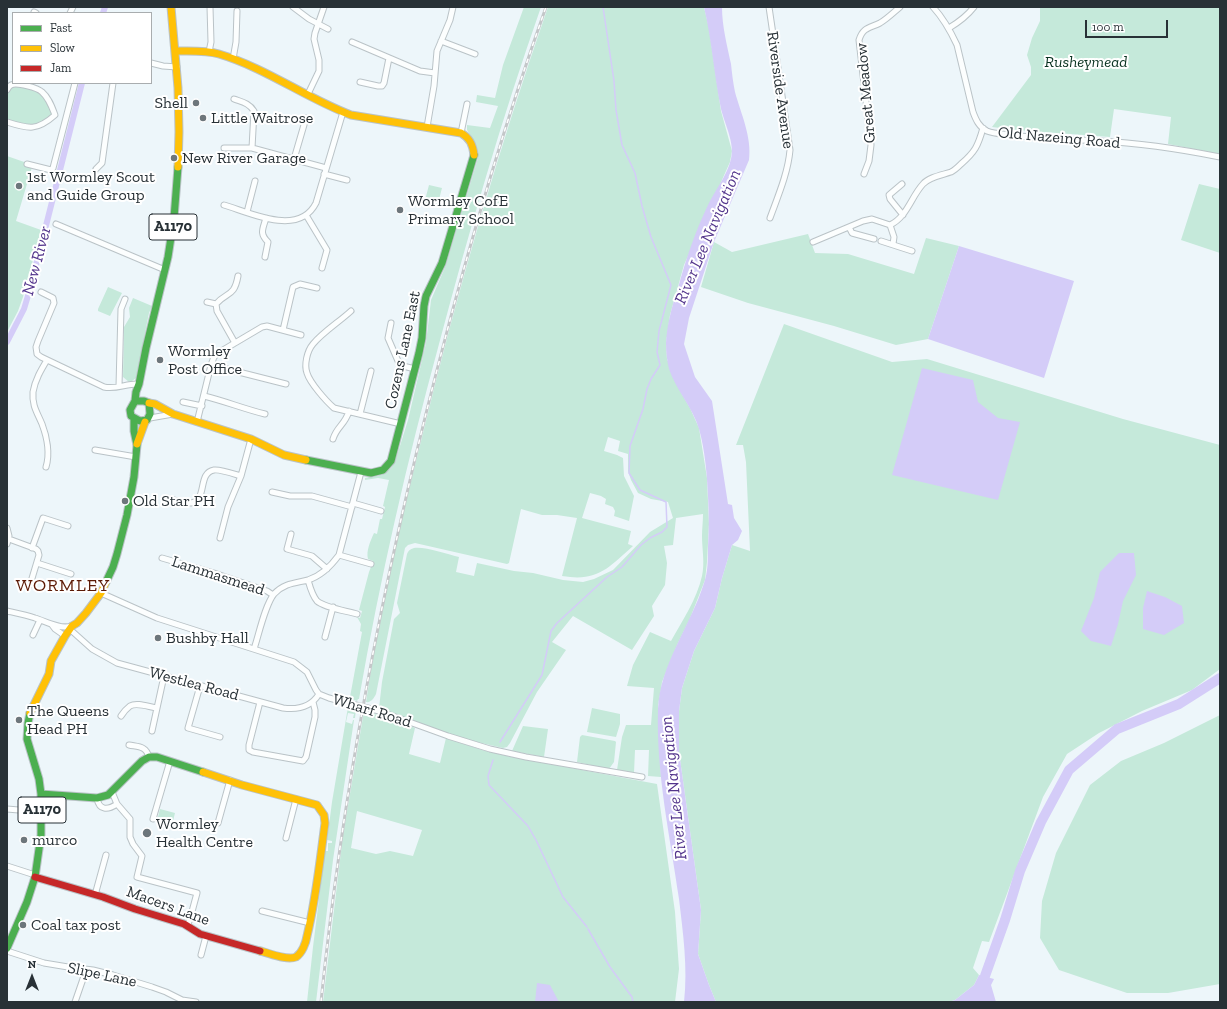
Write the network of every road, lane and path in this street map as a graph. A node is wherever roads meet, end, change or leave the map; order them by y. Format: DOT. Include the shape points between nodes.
graph roads {
  1 [pos="171,7"];
  2 [pos="210,7"];
  3 [pos="293,7"];
  4 [pos="324,7"];
  5 [pos="453,7"];
  6 [pos="768,7"];
  7 [pos="900,7"];
  8 [pos="933,7"];
  9 [pos="974,7"];
  10 [pos="237,11"];
  11 [pos="318,23"];
  12 [pos="949,28"];
  13 [pos="328,29"];
  14 [pos="441,41"];
  15 [pos="352,42"];
  16 [pos="176,51"];
  17 [pos="209,52"];
  18 [pos="475,54"];
  19 [pos="389,58"];
  20 [pos="233,59"];
  21 [pos="152,63"];
  22 [pos="177,67"];
  23 [pos="435,73"];
  24 [pos="360,82"];
  25 [pos="75,84"];
  26 [pos="113,84"];
  27 [pos="7,90"];
  28 [pos="308,94"];
  29 [pos="234,100"];
  30 [pos="467,104"];
  31 [pos="343,112"];
  32 [pos="55,115"];
  33 [pos="66,117"];
  34 [pos="306,118"];
  35 [pos="7,122"];
  36 [pos="427,127"];
  37 [pos="983,128"];
  38 [pos="461,133"];
  39 [pos="224,148"];
  40 [pos="252,148"];
  41 [pos="1220,157"];
  42 [pos="294,159"];
  43 [pos="27,164"];
  44 [pos="326,168"];
  45 [pos="96,169"];
  46 [pos="324,174"];
  47 [pos="864,174"];
  48 [pos="347,180"];
  49 [pos="255,181"];
  50 [pos="902,184"];
  51 [pos="224,205"];
  52 [pos="247,212"];
  53 [pos="903,214"];
  54 [pos="306,215"];
  55 [pos="266,218"];
  56 [pos="770,218"];
  57 [pos="56,224"];
  58 [pos="890,225"];
  59 [pos="849,227"];
  60 [pos="874,239"];
  61 [pos="881,241"];
  62 [pos="813,242"];
  63 [pos="893,244"];
  64 [pos="912,251"];
  65 [pos="265,257"];
  66 [pos="322,268"];
  67 [pos="165,270"];
  68 [pos="238,276"];
  69 [pos="317,288"];
  70 [pos="41,292"];
  71 [pos="125,299"];
  72 [pos="207,302"];
  73 [pos="216,304"];
  74 [pos="351,311"];
  75 [pos="390,323"];
  76 [pos="283,330"];
  77 [pos="301,335"];
  78 [pos="235,343"];
  79 [pos="47,360"];
  80 [pos="211,365"];
  81 [pos="415,369"];
  82 [pos="371,371"];
  83 [pos="139,384"];
  84 [pos="286,384"];
  85 [pos="119,386"];
  86 [pos="126,386"];
  87 [pos="136,392"];
  88 [pos="204,396"];
  89 [pos="135,401"];
  90 [pos="147,402"];
  91 [pos="184,402"];
  92 [pos="202,406"];
  93 [pos="349,411"];
  94 [pos="173,414"];
  95 [pos="265,414"];
  96 [pos="360,414"];
  97 [pos="134,419"];
  98 [pos="147,420"];
  99 [pos="197,422"];
  100 [pos="401,424"];
  101 [pos="252,439"];
  102 [pos="333,439"];
  103 [pos="137,445"];
  104 [pos="95,450"];
  105 [pos="136,457"];
  106 [pos="46,468"];
  107 [pos="361,472"];
  108 [pos="241,476"];
  109 [pos="272,492"];
  110 [pos="166,498"];
  111 [pos="352,505"];
  112 [pos="381,511"];
  113 [pos="68,526"];
  114 [pos="7,528"];
  115 [pos="291,534"];
  116 [pos="220,538"];
  117 [pos="8,542"];
  118 [pos="32,548"];
  119 [pos="339,555"];
  120 [pos="162,558"];
  121 [pos="37,563"];
  122 [pos="371,564"];
  123 [pos="327,568"];
  124 [pos="71,574"];
  125 [pos="308,580"];
  126 [pos="30,585"];
  127 [pos="101,593"];
  128 [pos="273,595"];
  129 [pos="333,607"];
  130 [pos="7,611"];
  131 [pos="358,614"];
  132 [pos="40,620"];
  133 [pos="52,625"];
  134 [pos="74,627"];
  135 [pos="33,635"];
  136 [pos="65,636"];
  137 [pos="325,637"];
  138 [pos="254,649"];
  139 [pos="49,674"];
  140 [pos="164,676"];
  141 [pos="200,686"];
  142 [pos="319,694"];
  143 [pos="260,702"];
  144 [pos="313,702"];
  145 [pos="157,708"];
  146 [pos="120,716"];
  147 [pos="152,731"];
  148 [pos="220,737"];
  149 [pos="129,745"];
  150 [pos="149,757"];
  151 [pos="170,760"];
  152 [pos="642,777"];
  153 [pos="230,780"];
  154 [pos="112,792"];
  155 [pos="41,794"];
  156 [pos="97,798"];
  157 [pos="296,799"];
  158 [pos="117,804"];
  159 [pos="7,809"];
  160 [pos="42,812"];
  161 [pos="153,819"];
  162 [pos="218,823"];
  163 [pos="286,838"];
  164 [pos="106,855"];
  165 [pos="7,866"];
  166 [pos="35,876"];
  167 [pos="95,895"];
  168 [pos="262,911"];
  169 [pos="310,924"];
  170 [pos="187,926"];
  171 [pos="206,936"];
  172 [pos="7,948"];
  173 [pos="7,952"];
  174 [pos="201,955"];
  175 [pos="84,976"];
  176 [pos="181,1001"];
  177 [pos="75,1002"];
  178 [pos="196,1002"];
  1 -- 16 [label="street, A1170"];
  2 -- 17 [label="street"];
  3 -- 11 [label="street"];
  4 -- 11 [label="street"];
  5 -- 14 [label="street"];
  6 -- 56 [label="street, Riverside Avenue" via="790,150"];
  7 -- 47 [label="street, Great Meadow" via="880,23 865,30 859,40 872,145"];
  8 -- 12 [label="street, Old Nazeing Road"];
  9 -- 12 [label="street" via="969,14"];
  10 -- 20 [label="street"];
  11 -- 13 [label="street"];
  11 -- 28 [label="street" via="314,39 319,71"];
  12 -- 37 [label="street, Old Nazeing Road" via="957,45 976,121"];
  14 -- 18 [label="street"];
  14 -- 23 [label="street" via="436,56"];
  15 -- 19 [label="street"];
  16 -- 17 [label="street"];
  16 -- 22 [label="street, A1170"];
  17 -- 20 [label="street"];
  19 -- 23 [label="street"];
  19 -- 24 [label="street" via="382,86"];
  20 -- 28 [label="street"];
  21 -- 22 [label="street"];
  22 -- 67 [label="street, A1170" via="178,172"];
  23 -- 36 [label="street"];
  25 -- 33 [label="street"];
  26 -- 45 [label="street" via="102,163"];
  27 -- 32 [label="street" via="14,84 39,90 44,94"];
  28 -- 31 [label="street"];
  29 -- 40 [label="street" via="246,103 254,111"];
  30 -- 38 [label="street"];
  31 -- 36 [label="street" via="365,118"];
  31 -- 44 [label="street"];
  32 -- 33 [label="street"];
  32 -- 35 [label="street" via="33,128"];
  33 -- 43 [label="street" via="53,168 51,170"];
  34 -- 42 [label="street"];
  36 -- 38 [label="street"];
  37 -- 41 [label="street, Old Nazeing Road" via="1025,137 1116,142"];
  37 -- 53 [label="street" via="978,145 970,156 952,171 924,182"];
  38 -- 81 [label="street, Cozens Lane East" via="472,144 474,158 438,276 424,304 423,331"];
  39 -- 40 [label="street"];
  40 -- 42 [label="street"];
  42 -- 44 [label="street"];
  44 -- 46 [label="street"];
  46 -- 48 [label="street"];
  46 -- 54 [label="street" via="316,203"];
  49 -- 52 [label="street"];
  50 -- 53 [label="street" via="890,195 890,199"];
  51 -- 52 [label="street"];
  52 -- 55 [label="street"];
  53 -- 58 [label="street"];
  54 -- 55 [label="street" via="291,221"];
  54 -- 66 [label="street" via="327,250"];
  55 -- 65 [label="street" via="262,233 268,242"];
  57 -- 67 [label="street"];
  58 -- 59 [label="street" via="872,219"];
  58 -- 63 [label="street" via="894,237"];
  59 -- 60 [label="street" via="852,233"];
  59 -- 62 [label="street"];
  61 -- 63 [label="street"];
  63 -- 64 [label="street"];
  67 -- 83 [label="street, A1170"];
  68 -- 73 [label="street" via="233,292"];
  69 -- 76 [label="street" via="300,284 293,287"];
  70 -- 79 [label="street" via="53,298 54,303 36,347 37,354"];
  71 -- 85 [label="street" via="122,309"];
  72 -- 73 [label="street"];
  73 -- 78 [label="street" via="217,311"];
  74 -- 93 [label="street" via="313,344 309,349 306,365 309,378 328,402 334,408"];
  75 -- 81 [label="street" via="388,338 398,361 403,366"];
  76 -- 77 [label="street"];
  76 -- 78 [label="street" via="262,326"];
  78 -- 80 [label="street" via="218,353"];
  79 -- 85 [label="street" via="104,387"];
  79 -- 106 [label="street" via="38,376 34,392 34,406 47,442"];
  80 -- 84 [label="street"];
  80 -- 88 [label="street"];
  81 -- 100 [label="street, Cozens Lane East"];
  82 -- 96 [label="street"];
  83 -- 86 [label="street"];
  83 -- 87 [label="street, A1170"];
  83 -- 90 [label="street, A1170"];
  85 -- 86 [label="street"];
  86 -- 87 [label="street"];
  87 -- 89 [label="street, A1170"];
  88 -- 92 [label="street"];
  88 -- 95 [label="street"];
  89 -- 90 [label="street"];
  89 -- 97 [label="street" via="130,410"];
  90 -- 94 [label="street, Cozens Lane East"];
  90 -- 98 [label="street" via="150,411"];
  91 -- 92 [label="street"];
  92 -- 99 [label="street"];
  93 -- 96 [label="street"];
  93 -- 102 [label="street" via="346,421 336,430"];
  94 -- 98 [label="street, Cozens Lane East"];
  94 -- 99 [label="street, Cozens Lane East"];
  96 -- 100 [label="street"];
  97 -- 98 [label="street"];
  97 -- 103 [label="street, A1170"];
  98 -- 103 [label="street, A1170"];
  99 -- 101 [label="street, Cozens Lane East"];
  100 -- 107 [label="street, Cozens Lane East" via="390,463 372,474"];
  101 -- 107 [label="street, Cozens Lane East" via="284,454"];
  101 -- 108 [label="street"];
  103 -- 105 [label="street, A1170"];
  104 -- 105 [label="street"];
  105 -- 127 [label="street, A1170" via="118,554"];
  107 -- 111 [label="street, Lammasmead"];
  108 -- 110 [label="street" via="213,470 206,475 196,501 186,503"];
  108 -- 116 [label="street" via="228,507"];
  109 -- 111 [label="street" via="290,496 312,496"];
  111 -- 112 [label="street"];
  111 -- 119 [label="street, Lammasmead"];
  113 -- 118 [label="street" via="42,518"];
  114 -- 117 [label="street"];
  115 -- 123 [label="street" via="287,549 312,556"];
  117 -- 118 [label="street"];
  118 -- 121 [label="street" via="38,551"];
  119 -- 122 [label="street"];
  119 -- 123 [label="street, Lammasmead"];
  120 -- 128 [label="street, Lammasmead" via="214,572"];
  121 -- 124 [label="street"];
  121 -- 126 [label="street"];
  123 -- 125 [label="street, Lammasmead" via="319,576"];
  125 -- 128 [label="street, Lammasmead" via="290,584"];
  125 -- 129 [label="street" via="316,600"];
  127 -- 134 [label="street, A1170"];
  127 -- 138 [label="street, Wharf Road" via="157,618"];
  128 -- 138 [label="street, Lammasmead"];
  129 -- 131 [label="street"];
  129 -- 137 [label="street"];
  130 -- 132 [label="street"];
  132 -- 133 [label="street"];
  132 -- 135 [label="street"];
  133 -- 134 [label="street"];
  133 -- 136 [label="street"];
  134 -- 136 [label="street, A1170"];
  134 -- 139 [label="street"];
  134 -- 140 [label="street, Westlea Road" via="92,649 110,659"];
  136 -- 139 [label="street, A1170" via="51,661"];
  138 -- 142 [label="street, Wharf Road" via="299,665 309,675"];
  139 -- 155 [label="street, A1170" via="31,711 26,733"];
  140 -- 141 [label="street, Westlea Road"];
  140 -- 145 [label="street"];
  141 -- 143 [label="street, Westlea Road"];
  141 -- 148 [label="street" via="188,728"];
  142 -- 144 [label="street"];
  142 -- 152 [label="street, Wharf Road" via="379,711 490,749"];
  143 -- 144 [label="street, Westlea Road" via="294,709"];
  143 -- 144 [label="street" via="249,750 303,761 315,717"];
  145 -- 146 [label="street" via="132,705"];
  145 -- 147 [label="street"];
  149 -- 150 [label="street" via="144,749"];
  150 -- 151 [label="street"];
  150 -- 154 [label="street" via="138,764"];
  151 -- 153 [label="street"];
  151 -- 161 [label="street"];
  153 -- 157 [label="street"];
  153 -- 162 [label="street"];
  154 -- 156 [label="street"];
  154 -- 158 [label="street"];
  155 -- 156 [label="street"];
  155 -- 160 [label="street, A1170"];
  156 -- 158 [label="street" via="103,808 111,808"];
  157 -- 163 [label="street"];
  157 -- 169 [label="street" via="317,806 324,815 324,833"];
  158 -- 170 [label="street" via="130,819 130,836 142,856 137,877 197,893"];
  159 -- 160 [label="street"];
  160 -- 166 [label="street, A1170"];
  164 -- 167 [label="street"];
  165 -- 166 [label="street"];
  166 -- 167 [label="street, Macers Lane"];
  166 -- 172 [label="street, A1170"];
  167 -- 170 [label="street, Macers Lane"];
  168 -- 169 [label="street"];
  169 -- 171 [label="street, Macers Lane" via="302,950 292,958"];
  170 -- 171 [label="street, Macers Lane"];
  171 -- 174 [label="street"];
  173 -- 176 [label="street, Slipe Lane" via="44,963 126,978 166,992"];
  175 -- 177 [label="street"];
  176 -- 178 [label="street, Slipe Lane"];
}
